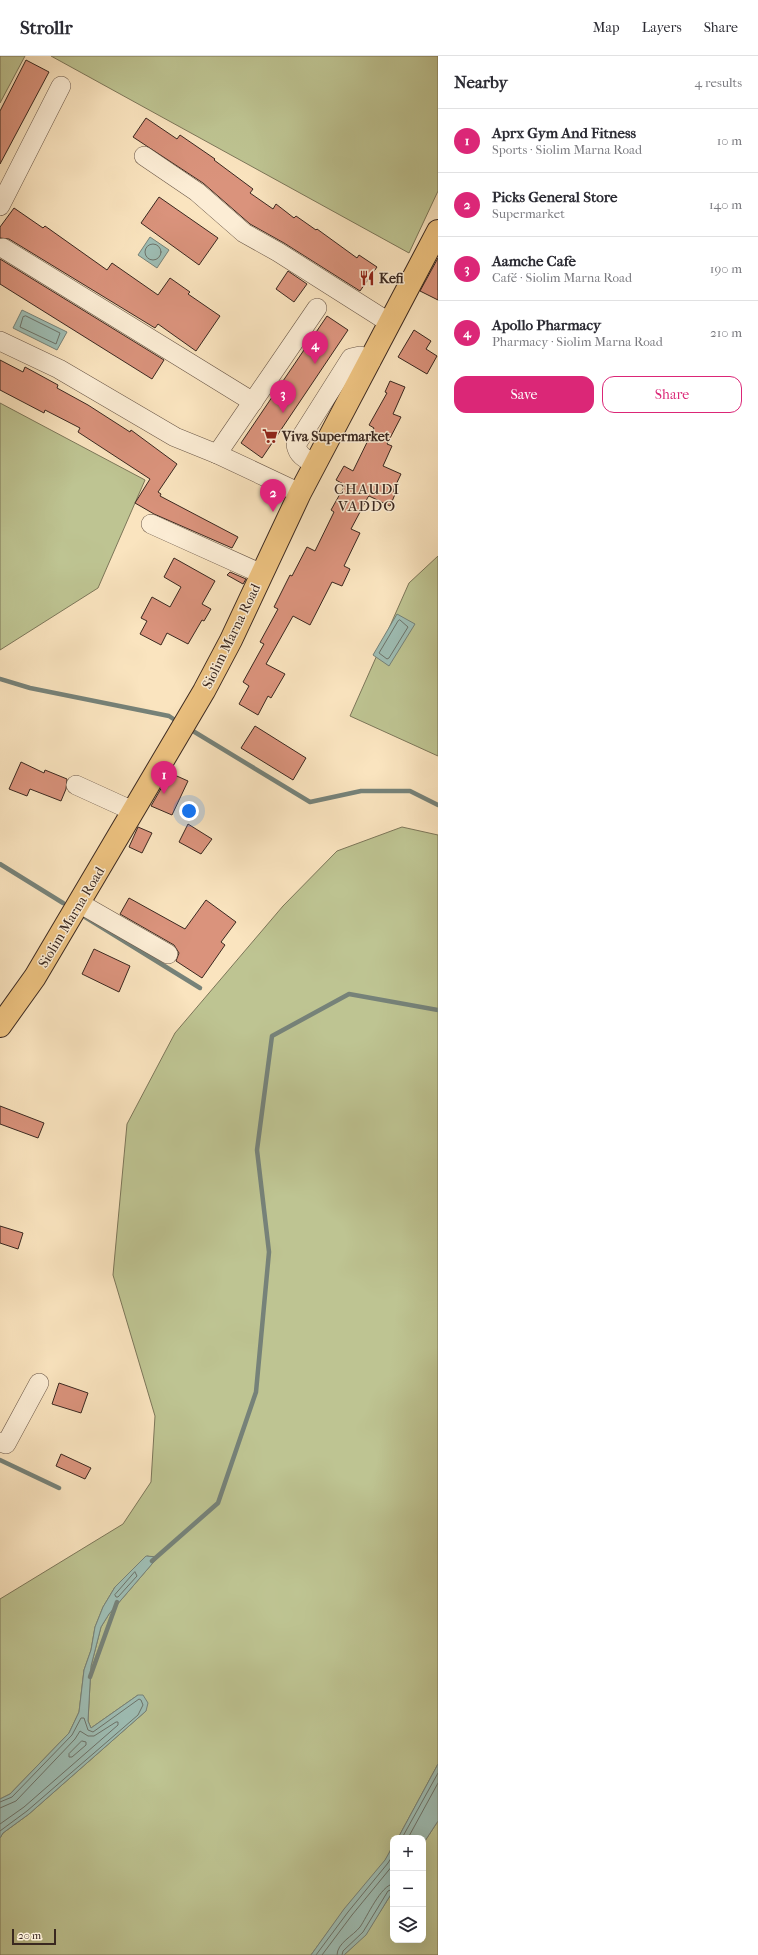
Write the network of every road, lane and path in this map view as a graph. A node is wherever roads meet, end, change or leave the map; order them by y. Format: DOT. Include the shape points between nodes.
graph roads {
  1 [pos="61,86"];
  2 [pos="144,156"];
  3 [pos="0,206"];
  4 [pos="438,231"];
  5 [pos="3,248"];
  6 [pos="317,308"];
  7 [pos="390,323"];
  8 [pos="0,341"];
  9 [pos="253,402"];
  10 [pos="217,454"];
  11 [pos="300,493"];
  12 [pos="151,524"];
  13 [pos="262,574"];
  14 [pos="76,784"];
  15 [pos="134,811"];
  16 [pos="79,903"];
  17 [pos="168,954"];
  18 [pos="1,1024"];
  19 [pos="39,1383"];
  20 [pos="3,1443"];
  1 -- 3 [label="street"];
  2 -- 7 [label="street" via="197,192 244,233"];
  4 -- 7 [label="main road, Siolim Marna Road"];
  5 -- 9 [label="street"];
  6 -- 9 [label="street"];
  7 -- 11 [label="main road, Siolim Marna Road"];
  8 -- 10 [label="street" via="59,369 174,437"];
  9 -- 10 [label="street"];
  10 -- 11 [label="street"];
  11 -- 13 [label="main road, Siolim Marna Road"];
  12 -- 13 [label="street"];
  13 -- 15 [label="main road, Siolim Marna Road" via="204,691"];
  14 -- 15 [label="street"];
  15 -- 16 [label="main road, Siolim Marna Road"];
  16 -- 17 [label="street"];
  16 -- 18 [label="main road, Siolim Marna Road" via="35,977"];
  19 -- 20 [label="street"];
}
